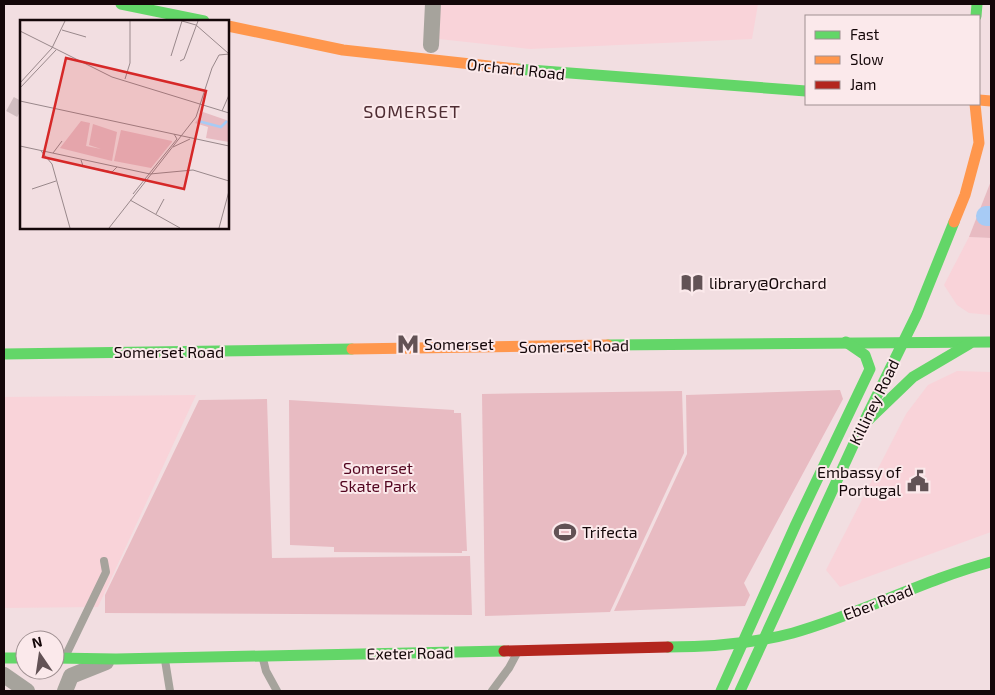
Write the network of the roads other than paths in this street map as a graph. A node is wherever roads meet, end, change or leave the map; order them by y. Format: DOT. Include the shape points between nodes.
graph roads {
  1 [pos="121,4"];
  2 [pos="433,4"];
  3 [pos="199,20"];
  4 [pos="229,26"];
  5 [pos="431,44"];
  6 [pos="805,91"];
  7 [pos="975,105"];
  8 [pos="905,341"];
  9 [pos="846,342"];
  10 [pos="972,342"];
  11 [pos="991,342"];
  12 [pos="4,354"];
  13 [pos="862,426"];
  14 [pos="104,561"];
  15 [pos="991,562"];
  16 [pos="764,640"];
  17 [pos="742,644"];
  18 [pos="65,649"];
  19 [pos="518,651"];
  20 [pos="262,656"];
  21 [pos="65,658"];
  22 [pos="165,658"];
  23 [pos="116,659"];
  24 [pos="4,675"];
  25 [pos="27,691"];
  26 [pos="64,691"];
  27 [pos="170,691"];
  28 [pos="277,691"];
  29 [pos="492,691"];
  30 [pos="721,691"];
  31 [pos="740,691"];
  1 -- 3 [label="main road"];
  2 -- 5 [label="street"];
  4 -- 6 [label="main road, Orchard Road" via="343,50 400,58 600,77"];
  7 -- 8 [label="main road, Killiney Road" via="979,143 965,195"];
  8 -- 9 [label="main road, Somerset Road"];
  8 -- 10 [label="main road, Somerset Road"];
  8 -- 13 [label="main road, Killiney Road"];
  9 -- 12 [label="main road, Somerset Road"];
  9 -- 17 [label="main road, Killiney Road" via="865,355 870,369"];
  10 -- 11 [label="main road, Somerset Road"];
  10 -- 13 [label="main road" via="913,377"];
  13 -- 16 [label="main road, Killiney Road"];
  14 -- 18 [label="lane" via="106,572"];
  15 -- 16 [label="main road, Eber Road" via="821,624"];
  16 -- 17 [label="main road, Exeter Road"];
  16 -- 31 [label="main road, Killiney Road"];
  17 -- 19 [label="main road, Exeter Road"];
  17 -- 30 [label="main road, Killiney Road"];
  19 -- 20 [label="main road, Exeter Road"];
  19 -- 29 [label="lane" via="510,668"];
  20 -- 22 [label="main road, Exeter Road"];
  20 -- 28 [label="lane"];
  21 -- 23 [label="main road, Exeter Road"];
  22 -- 23 [label="main road, Exeter Road"];
  22 -- 27 [label="lane"];
  23 -- 26 [label="street" via="71,676"];
  24 -- 25 [label="street"];
}
